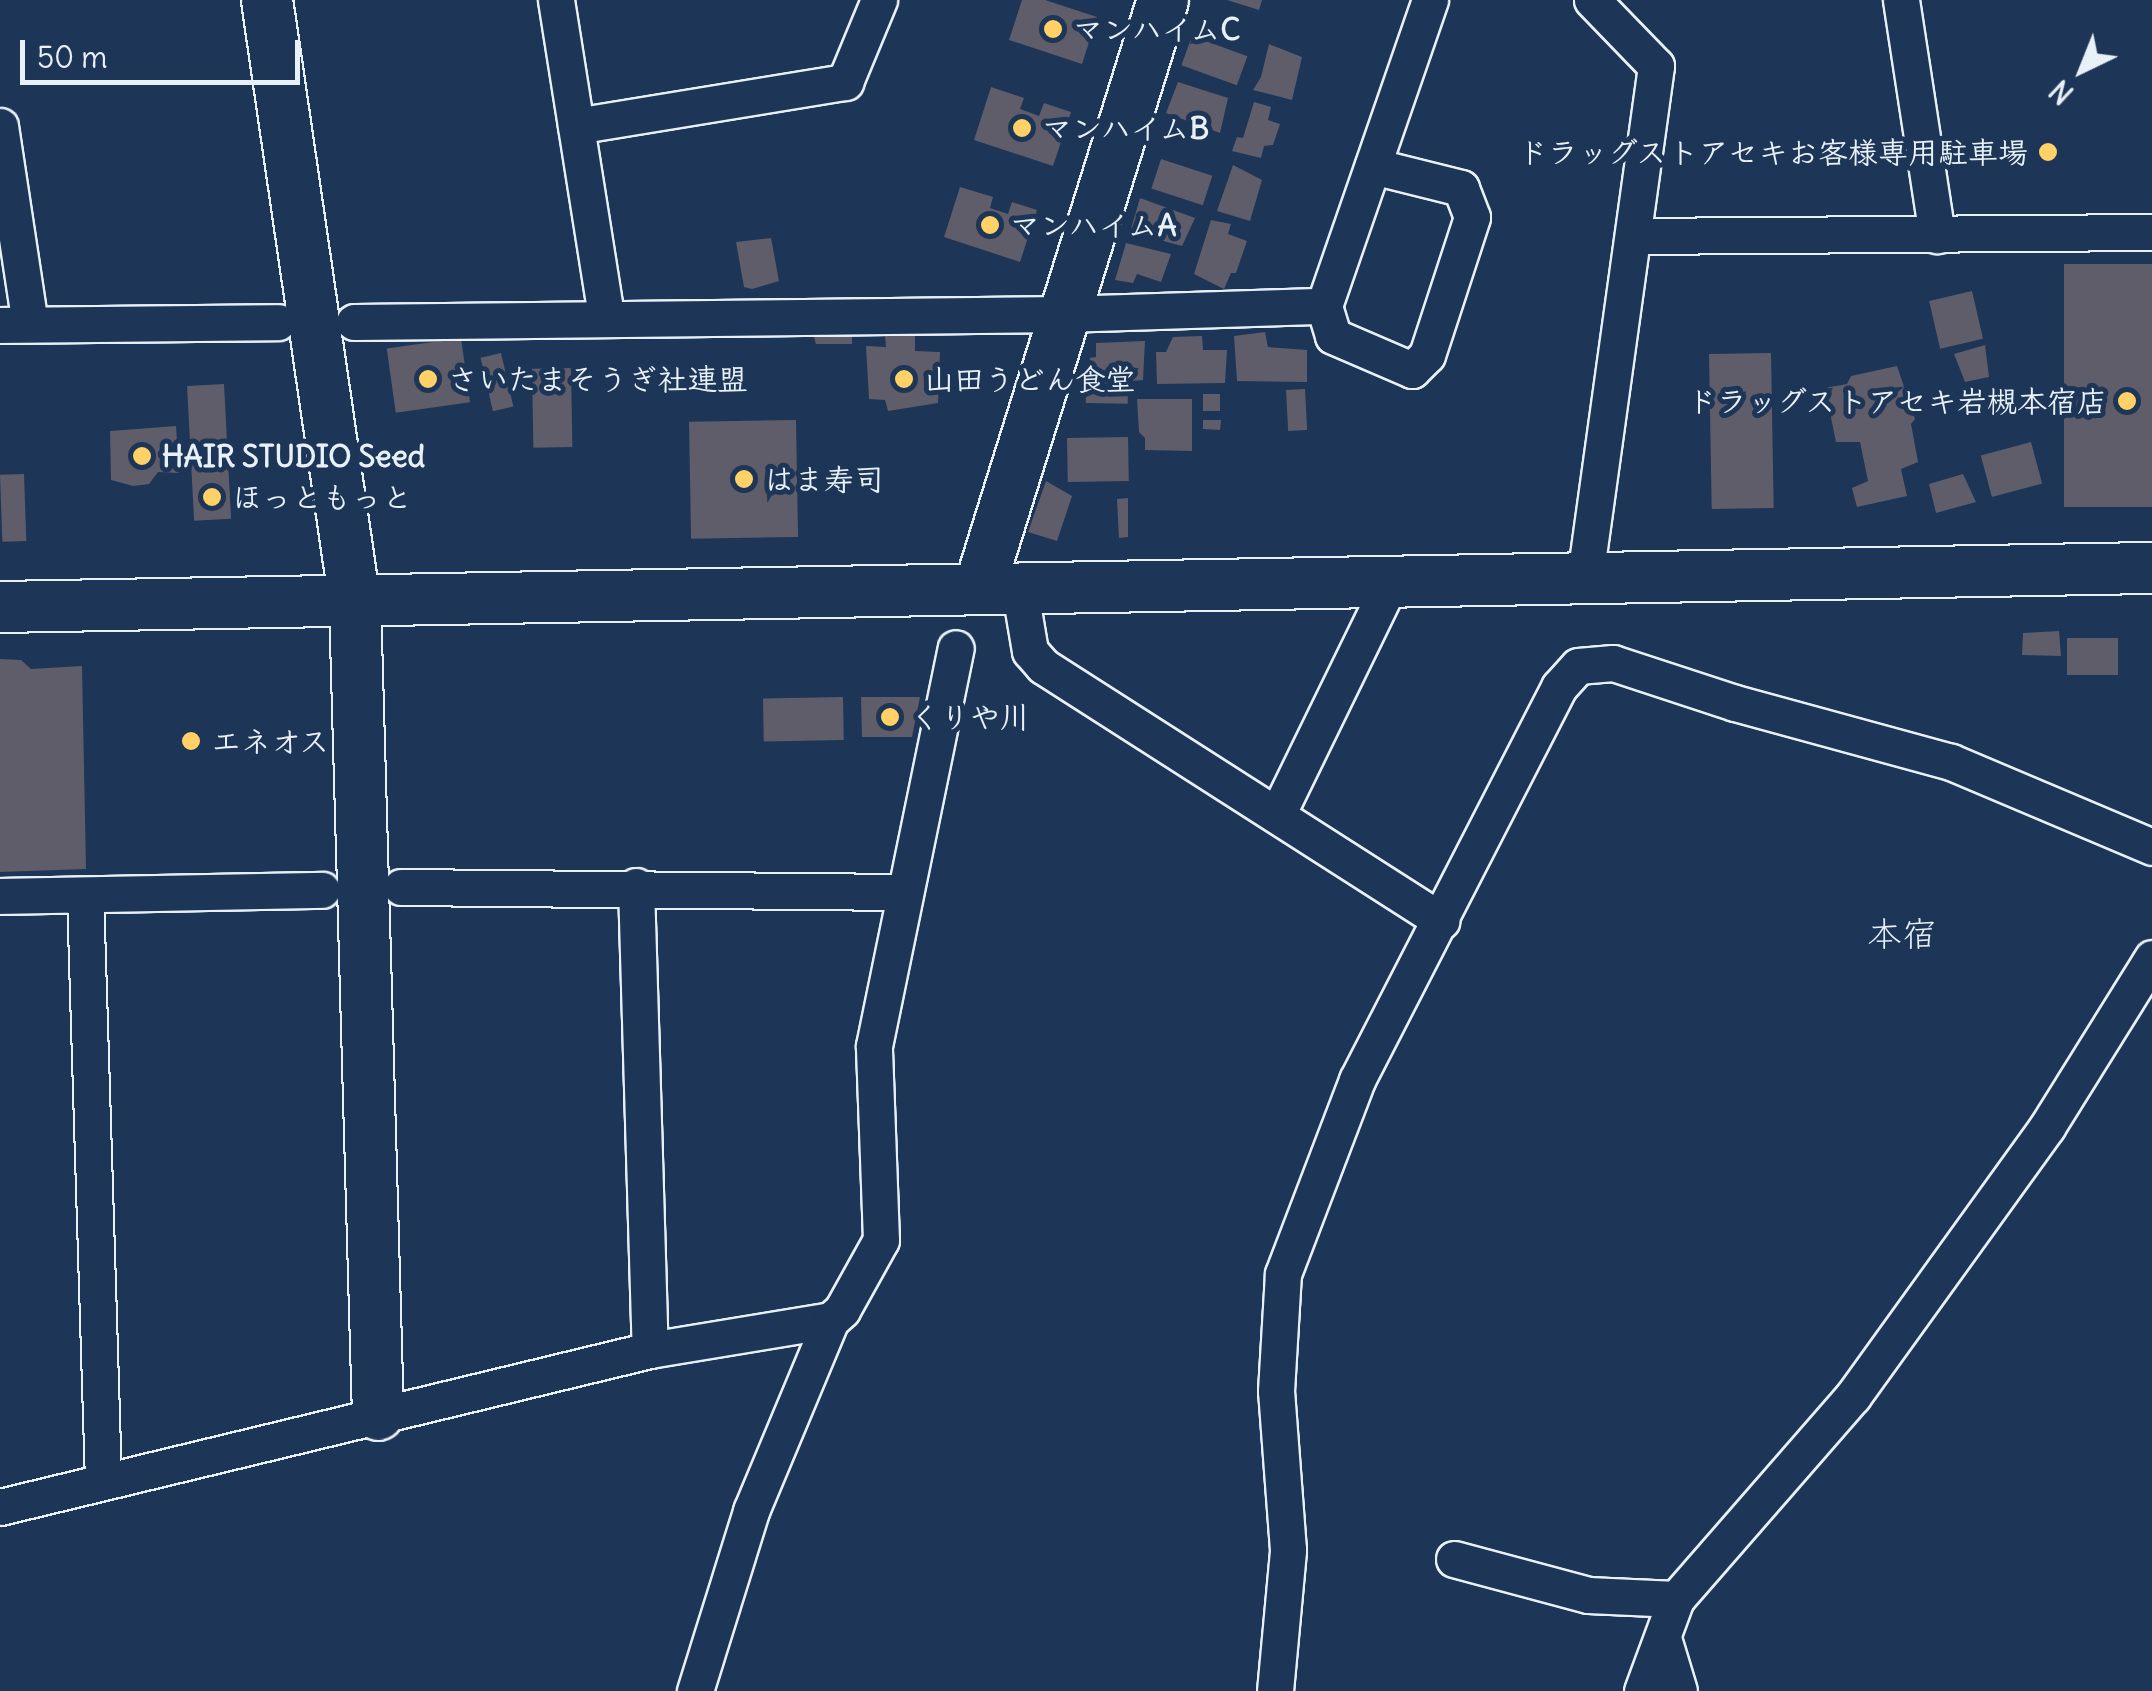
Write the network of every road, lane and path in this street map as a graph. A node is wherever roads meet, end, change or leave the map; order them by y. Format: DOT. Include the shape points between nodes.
graph roads {
  1 [pos="267,0"];
  2 [pos="556,0"];
  3 [pos="879,0"];
  4 [pos="1162,0"];
  5 [pos="1430,0"];
  6 [pos="1592,0"];
  7 [pos="1900,0"];
  8 [pos="0,126"];
  9 [pos="576,126"];
  10 [pos="1373,166"];
  11 [pos="2152,232"];
  12 [pos="1937,235"];
  13 [pos="1634,236"];
  14 [pos="1324,306"];
  15 [pos="1063,314"];
  16 [pos="606,317"];
  17 [pos="278,322"];
  18 [pos="354,322"];
  19 [pos="15,324"];
  20 [pos="2152,568"];
  21 [pos="1585,577"];
  22 [pos="1391,581"];
  23 [pos="999,586"];
  24 [pos="355,604"];
  25 [pos="0,607"];
  26 [pos="956,648"];
  27 [pos="1277,816"];
  28 [pos="2152,847"];
  29 [pos="401,886"];
  30 [pos="636,886"];
  31 [pos="322,890"];
  32 [pos="902,892"];
  33 [pos="86,895"];
  34 [pos="0,896"];
  35 [pos="1441,921"];
  36 [pos="2152,958"];
  37 [pos="832,1320"];
  38 [pos="650,1350"];
  39 [pos="378,1416"];
  40 [pos="103,1480"];
  41 [pos="0,1507"];
  42 [pos="1454,1558"];
  43 [pos="1676,1599"];
  44 [pos="1664,1638"];
  45 [pos="695,1691"];
  46 [pos="1275,1691"];
  47 [pos="1642,1691"];
  48 [pos="1679,1691"];
  1 -- 24 [label="street"];
  2 -- 9 [label="street"];
  3 -- 9 [label="street" via="845,82"];
  4 -- 15 [label="street"];
  5 -- 10 [label="street"];
  6 -- 13 [label="street" via="1656,66"];
  7 -- 12 [label="street"];
  8 -- 19 [label="street"];
  9 -- 16 [label="street"];
  10 -- 14 [label="street"];
  10 -- 14 [label="street" via="1461,188 1472,217 1428,356 1412,370 1333,336"];
  11 -- 12 [label="street"];
  12 -- 13 [label="street"];
  13 -- 21 [label="street"];
  14 -- 15 [label="street"];
  15 -- 16 [label="street"];
  15 -- 23 [label="street"];
  16 -- 18 [label="street"];
  17 -- 19 [label="street"];
  20 -- 21 [label="street"];
  21 -- 22 [label="street"];
  22 -- 23 [label="street"];
  22 -- 27 [label="street"];
  23 -- 24 [label="street"];
  23 -- 27 [label="street" via="1044,666"];
  24 -- 25 [label="street"];
  24 -- 39 [label="street"];
  26 -- 32 [label="street"];
  27 -- 35 [label="street"];
  28 -- 35 [label="street" via="1951,762 1614,663 1578,666 1560,687"];
  29 -- 30 [label="street"];
  30 -- 32 [label="street"];
  30 -- 38 [label="street"];
  31 -- 33 [label="street"];
  32 -- 37 [label="street" via="874,1046 881,1240"];
  33 -- 34 [label="street"];
  33 -- 40 [label="street"];
  35 -- 46 [label="street" via="1356,1080 1283,1274 1276,1392 1288,1550"];
  36 -- 43 [label="street" via="2046,1128 1853,1396"];
  37 -- 38 [label="street"];
  37 -- 45 [label="street" via="751,1511"];
  38 -- 39 [label="street"];
  39 -- 40 [label="street"];
  40 -- 41 [label="street"];
  42 -- 43 [label="street" via="1588,1594"];
  43 -- 44 [label="street"];
  44 -- 47 [label="street"];
  44 -- 48 [label="street"];
}
